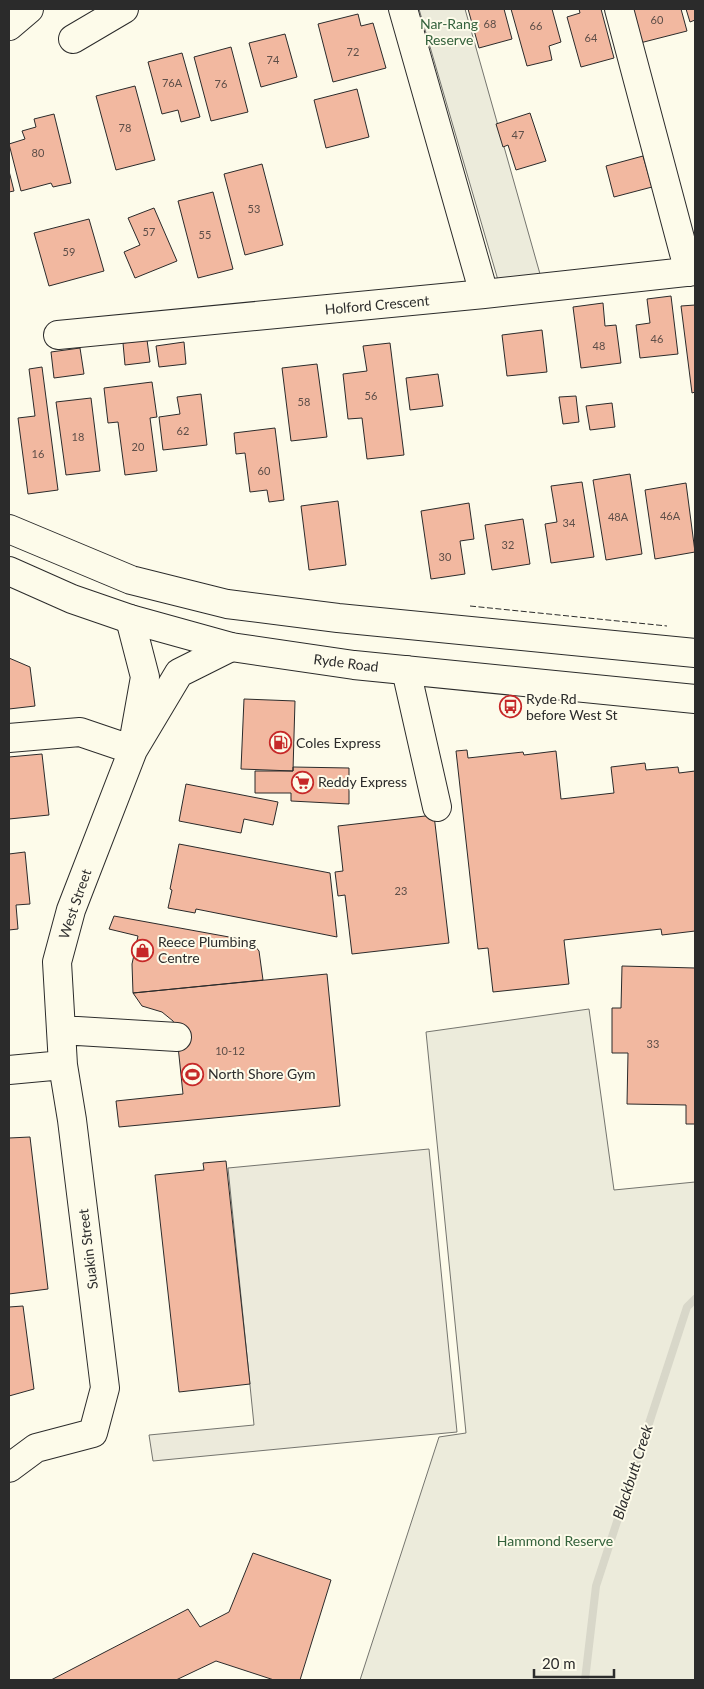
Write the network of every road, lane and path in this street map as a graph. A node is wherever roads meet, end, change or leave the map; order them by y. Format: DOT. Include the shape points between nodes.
graph roads {
  1 [pos="29,9"];
  2 [pos="124,9"];
  3 [pos="402,9"];
  4 [pos="619,9"];
  5 [pos="9,26"];
  6 [pos="73,39"];
  7 [pos="692,271"];
  8 [pos="484,294"];
  9 [pos="58,335"];
  10 [pos="9,512"];
  11 [pos="9,529"];
  12 [pos="9,570"];
  13 [pos="9,578"];
  14 [pos="131,580"];
  15 [pos="72,599"];
  16 [pos="130,619"];
  17 [pos="231,647"];
  18 [pos="695,653"];
  19 [pos="406,670"];
  20 [pos="695,699"];
  21 [pos="9,738"];
  22 [pos="133,750"];
  23 [pos="438,807"];
  24 [pos="61,1030"];
  25 [pos="177,1037"];
  26 [pos="63,1065"];
  27 [pos="9,1070"];
  28 [pos="9,1468"];
  1 -- 5 [label="main road"];
  2 -- 6 [label="main road"];
  3 -- 8 [label="main road"];
  4 -- 7 [label="main road"];
  7 -- 8 [label="main road, Holford Crescent"];
  8 -- 9 [label="main road, Holford Crescent"];
  10 -- 14 [label="main road"];
  11 -- 14 [label="main road"];
  12 -- 15 [label="main road, Ryde Road"];
  13 -- 15 [label="main road"];
  14 -- 18 [label="main road" via="227,604"];
  15 -- 16 [label="main road, Ryde Road"];
  16 -- 17 [label="main road, Ryde Road"];
  16 -- 22 [label="main road, West Street" via="145,677"];
  17 -- 19 [label="main road, Ryde Road"];
  17 -- 22 [label="main road, West Street" via="179,673"];
  19 -- 20 [label="main road, Ryde Road"];
  19 -- 23 [label="main road"];
  21 -- 22 [label="main road" via="80,732"];
  22 -- 24 [label="main road, West Street" via="71,910 56,962"];
  24 -- 25 [label="main road"];
  24 -- 26 [label="main road, West Street"];
  26 -- 27 [label="main road"];
  26 -- 28 [label="main road, Suakin Street" via="104,1388 93,1434 36,1448"];
}
